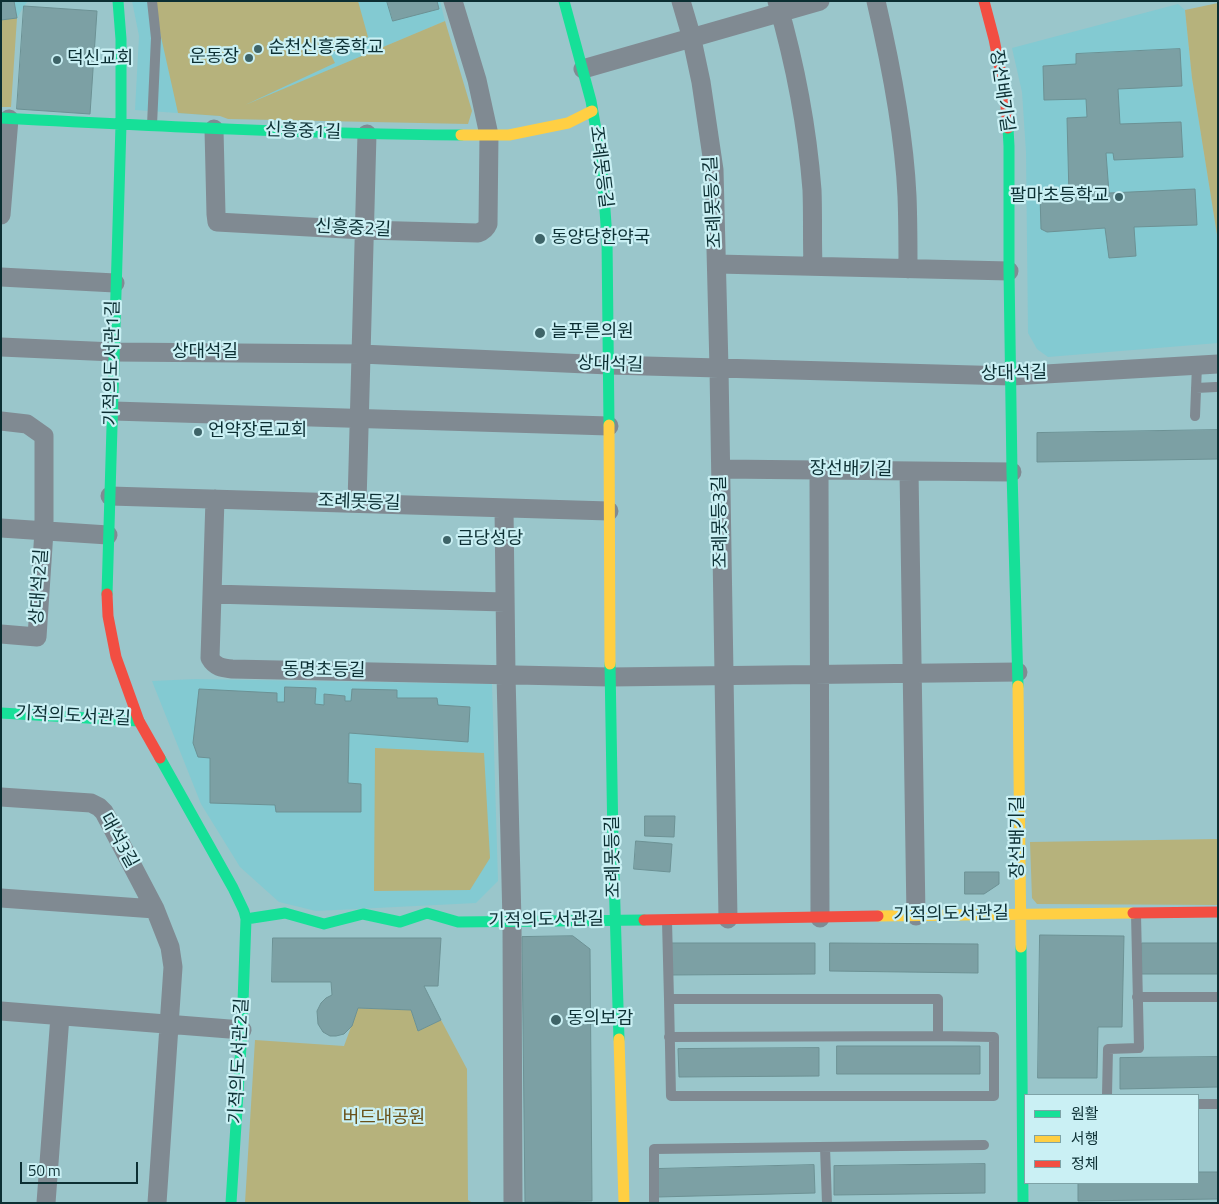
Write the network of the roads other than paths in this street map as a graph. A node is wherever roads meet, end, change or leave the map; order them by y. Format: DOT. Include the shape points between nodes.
graph roads {
  1 [pos="118,1"];
  2 [pos="152,1"];
  3 [pos="453,1"];
  4 [pos="564,1"];
  5 [pos="681,1"];
  6 [pos="820,1"];
  7 [pos="876,1"];
  8 [pos="984,1"];
  9 [pos="779,7"];
  10 [pos="691,38"];
  11 [pos="583,69"];
  12 [pos="592,111"];
  13 [pos="5,119"];
  14 [pos="121,125"];
  15 [pos="152,126"];
  16 [pos="214,129"];
  17 [pos="367,134"];
  18 [pos="490,135"];
  19 [pos="1,215"];
  20 [pos="364,230"];
  21 [pos="717,264"];
  22 [pos="813,266"];
  23 [pos="908,269"];
  24 [pos="1009,271"];
  25 [pos="1,277"];
  26 [pos="115,282"];
  27 [pos="1,347"];
  28 [pos="114,352"];
  29 [pos="361,354"];
  30 [pos="1218,364"];
  31 [pos="1197,365"];
  32 [pos="609,366"];
  33 [pos="719,368"];
  34 [pos="1011,376"];
  35 [pos="1216,387"];
  36 [pos="1196,388"];
  37 [pos="113,411"];
  38 [pos="1195,416"];
  39 [pos="360,418"];
  40 [pos="1,421"];
  41 [pos="609,426"];
  42 [pos="720,469"];
  43 [pos="818,470"];
  44 [pos="909,471"];
  45 [pos="1012,472"];
  46 [pos="110,496"];
  47 [pos="215,499"];
  48 [pos="358,503"];
  49 [pos="504,508"];
  50 [pos="609,511"];
  51 [pos="1,528"];
  52 [pos="44,531"];
  53 [pos="108,535"];
  54 [pos="212,594"];
  55 [pos="505,602"];
  56 [pos="1,634"];
  57 [pos="1018,672"];
  58 [pos="912,674"];
  59 [pos="506,675"];
  60 [pos="819,675"];
  61 [pos="724,676"];
  62 [pos="610,677"];
  63 [pos="1,712"];
  64 [pos="140,721"];
  65 [pos="1,797"];
  66 [pos="1,898"];
  67 [pos="156,909"];
  68 [pos="1218,912"];
  69 [pos="1136,913"];
  70 [pos="1020,914"];
  71 [pos="916,916"];
  72 [pos="820,918"];
  73 [pos="246,919"];
  74 [pos="728,919"];
  75 [pos="616,920"];
  76 [pos="667,920"];
  77 [pos="512,922"];
  78 [pos="1137,997"];
  79 [pos="1218,997"];
  80 [pos="668,999"];
  81 [pos="1,1011"];
  82 [pos="60,1016"];
  83 [pos="170,1024"];
  84 [pos="242,1030"];
  85 [pos="938,1036"];
  86 [pos="669,1037"];
  87 [pos="1107,1094"];
  88 [pos="1199,1104"];
  89 [pos="1218,1104"];
  90 [pos="1024,1105"];
  91 [pos="984,1145"];
  92 [pos="825,1147"];
  93 [pos="46,1203"];
  94 [pos="157,1203"];
  95 [pos="231,1203"];
  96 [pos="513,1203"];
  97 [pos="624,1203"];
  98 [pos="654,1203"];
  99 [pos="827,1203"];
  100 [pos="1023,1203"];
  1 -- 14 [label="street, 기적의도서관1길"];
  2 -- 15 [label="lane" via="156,38"];
  3 -- 18 [label="street"];
  4 -- 11 [label="street, 조례못등길"];
  5 -- 10 [label="street, 조례못등2길"];
  6 -- 9 [label="street"];
  7 -- 23 [label="street" via="900,127 907,196"];
  8 -- 24 [label="street, 장선배기길" via="1005,94 1009,146"];
  9 -- 10 [label="street"];
  9 -- 22 [label="street" via="804,115 812,190"];
  10 -- 11 [label="street"];
  10 -- 21 [label="street, 조례못등2길" via="714,170"];
  11 -- 12 [label="street, 조례못등길"];
  12 -- 18 [label="street, 신흥중1길" via="568,123 509,135"];
  12 -- 32 [label="street, 조례못등길" via="606,203"];
  13 -- 14 [label="street, 신흥중1길"];
  13 -- 19 [label="street, 신흥중1길"];
  14 -- 15 [label="street, 신흥중1길"];
  14 -- 26 [label="street, 기적의도서관1길"];
  15 -- 16 [label="street, 신흥중1길"];
  16 -- 17 [label="street, 신흥중1길"];
  16 -- 20 [label="street, 신흥중2길" via="217,222"];
  17 -- 18 [label="street, 신흥중1길"];
  17 -- 20 [label="street"];
  18 -- 20 [label="street, 신흥중2길" via="488,224 484,231"];
  20 -- 29 [label="street"];
  21 -- 22 [label="street"];
  21 -- 33 [label="street, 조례못등2길"];
  22 -- 23 [label="street"];
  23 -- 24 [label="street"];
  24 -- 34 [label="street, 장선배기길"];
  25 -- 26 [label="street"];
  26 -- 28 [label="street, 기적의도서관1길"];
  27 -- 28 [label="street, 상대석길"];
  28 -- 29 [label="street, 상대석길"];
  28 -- 37 [label="street, 기적의도서관1길"];
  29 -- 32 [label="street, 상대석길"];
  29 -- 39 [label="street"];
  30 -- 31 [label="street, 상대석길"];
  31 -- 34 [label="street, 상대석길"];
  31 -- 36 [label="lane"];
  32 -- 33 [label="street, 상대석길"];
  32 -- 41 [label="street, 조례못등길"];
  33 -- 34 [label="street, 상대석길"];
  33 -- 42 [label="street, 조례못등3길"];
  34 -- 45 [label="street, 장선배기길"];
  35 -- 36 [label="lane"];
  36 -- 38 [label="lane"];
  37 -- 39 [label="street"];
  37 -- 46 [label="street, 기적의도서관1길"];
  39 -- 41 [label="street"];
  39 -- 48 [label="street"];
  40 -- 52 [label="street, 상대석2길" via="27,424 44,436"];
  41 -- 50 [label="street, 조례못등길"];
  42 -- 43 [label="street, 장선배기길"];
  42 -- 61 [label="street, 조례못등3길"];
  43 -- 44 [label="street, 장선배기길"];
  43 -- 60 [label="street"];
  44 -- 45 [label="street, 장선배기길"];
  44 -- 58 [label="street"];
  45 -- 57 [label="street, 장선배기길"];
  46 -- 47 [label="street, 조례못등길"];
  46 -- 53 [label="street, 기적의도서관1길"];
  47 -- 48 [label="street, 조례못등길"];
  47 -- 54 [label="street, 동명초등길"];
  48 -- 49 [label="street, 조례못등길"];
  49 -- 50 [label="street, 조례못등길"];
  49 -- 55 [label="street"];
  50 -- 62 [label="street, 조례못등길"];
  51 -- 52 [label="street, 상대석2길"];
  52 -- 53 [label="street"];
  52 -- 56 [label="street, 상대석2길" via="37,637"];
  53 -- 64 [label="street, 기적의도서관1길" via="110,630 116,657"];
  54 -- 55 [label="street"];
  54 -- 59 [label="street, 동명초등길" via="210,658 220,668"];
  55 -- 59 [label="street"];
  57 -- 58 [label="street"];
  57 -- 70 [label="street, 장선배기길"];
  58 -- 60 [label="street"];
  58 -- 71 [label="street"];
  59 -- 62 [label="street, 동명초등길"];
  59 -- 77 [label="street"];
  60 -- 61 [label="street"];
  60 -- 72 [label="street"];
  61 -- 62 [label="street"];
  61 -- 74 [label="street, 조례못등3길"];
  62 -- 75 [label="street, 조례못등길"];
  63 -- 64 [label="street, 기적의도서관길"];
  64 -- 73 [label="street, 기적의도서관길" via="233,888"];
  65 -- 67 [label="street, 대석3길" via="91,803 99,807"];
  66 -- 67 [label="street"];
  67 -- 83 [label="street, 대석3길" via="170,947 173,967"];
  68 -- 69 [label="street, 기적의도서관길"];
  69 -- 70 [label="street, 기적의도서관길"];
  69 -- 78 [label="lane"];
  70 -- 71 [label="street, 기적의도서관길"];
  70 -- 90 [label="street, 장선배기길"];
  71 -- 72 [label="street, 기적의도서관길"];
  72 -- 74 [label="street, 기적의도서관길"];
  73 -- 77 [label="street, 기적의도서관길" via="285,913 324,924 363,914 400,922 427,913 458,922"];
  73 -- 84 [label="street, 기적의도서관2길"];
  74 -- 76 [label="street, 기적의도서관길"];
  75 -- 76 [label="street, 기적의도서관길"];
  75 -- 77 [label="street, 기적의도서관길"];
  75 -- 97 [label="street, 조례못등길"];
  76 -- 80 [label="lane"];
  77 -- 96 [label="street"];
  78 -- 79 [label="lane"];
  78 -- 87 [label="lane" via="1139,1048 1108,1049"];
  80 -- 85 [label="lane" via="938,999"];
  80 -- 86 [label="lane"];
  81 -- 82 [label="street"];
  82 -- 83 [label="street"];
  82 -- 93 [label="street"];
  83 -- 84 [label="street"];
  83 -- 94 [label="street, 대석3길"];
  84 -- 95 [label="street, 기적의도서관2길"];
  85 -- 86 [label="lane"];
  85 -- 86 [label="lane" via="994,1037 994,1096 671,1096"];
  88 -- 89 [label="lane"];
  90 -- 100 [label="street, 장선배기길"];
  91 -- 92 [label="lane"];
  92 -- 98 [label="lane" via="654,1148"];
  92 -- 99 [label="lane"];
}
